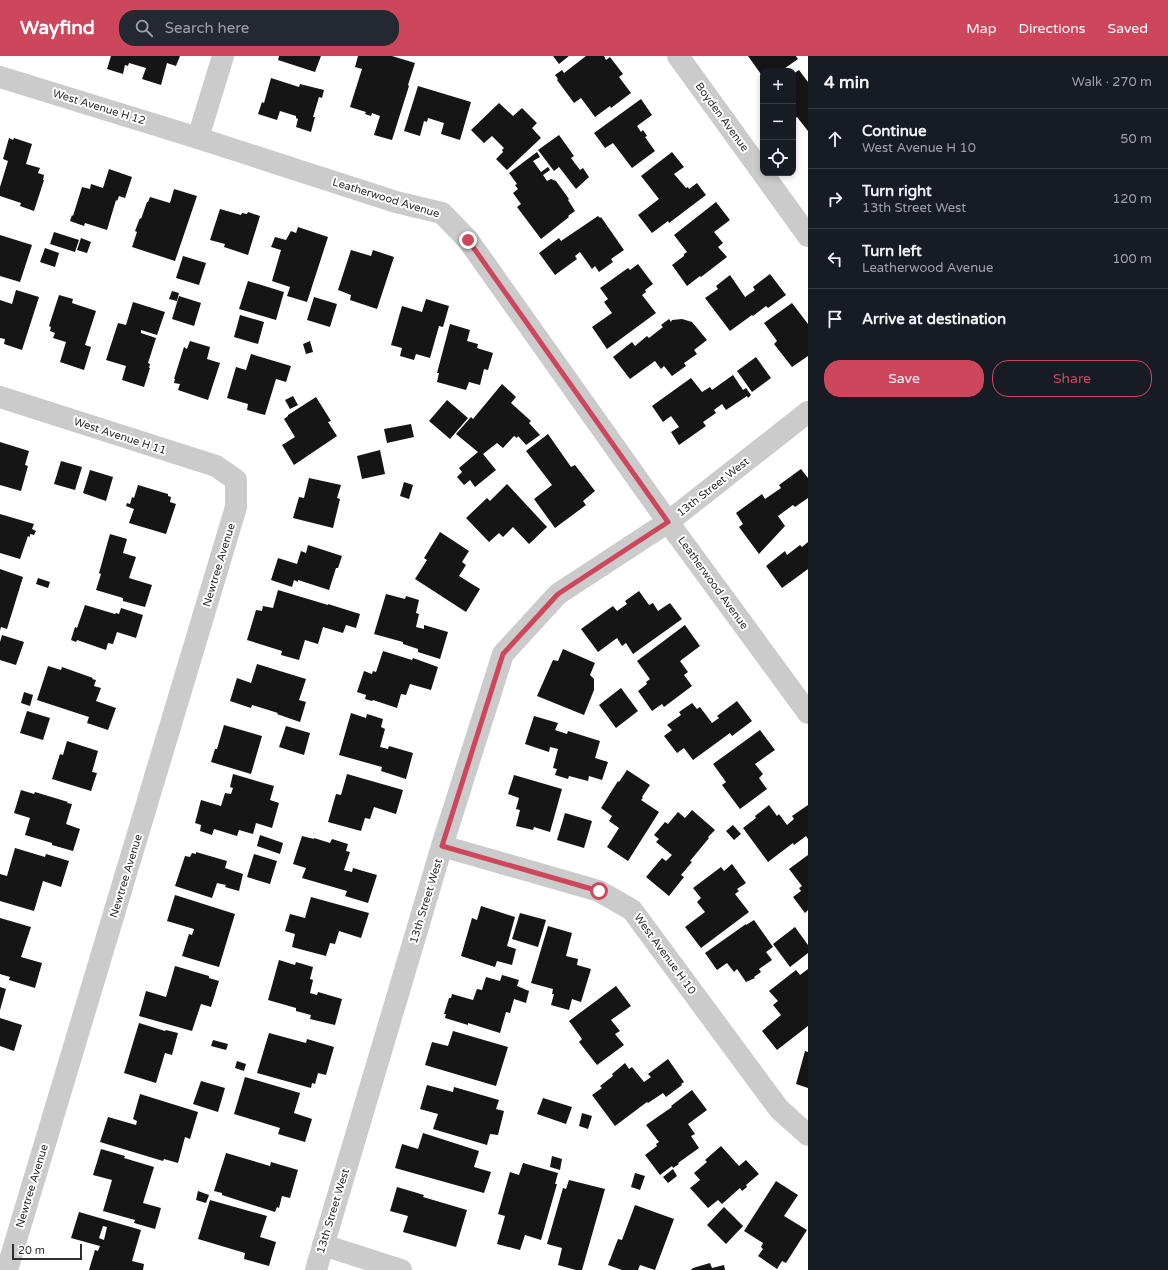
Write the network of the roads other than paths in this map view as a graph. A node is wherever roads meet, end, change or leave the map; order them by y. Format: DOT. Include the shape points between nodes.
graph roads {
  1 [pos="223,56"];
  2 [pos="678,56"];
  3 [pos="0,77"];
  4 [pos="198,138"];
  5 [pos="808,236"];
  6 [pos="0,398"];
  7 [pos="808,412"];
  8 [pos="236,480"];
  9 [pos="668,522"];
  10 [pos="808,713"];
  11 [pos="442,846"];
  12 [pos="808,1136"];
  13 [pos="323,1245"];
  14 [pos="7,1270"];
  15 [pos="316,1270"];
  16 [pos="401,1270"];
  1 -- 4 [label="street"];
  2 -- 5 [label="street, Boyden Avenue"];
  3 -- 4 [label="street, West Avenue H 12"];
  4 -- 9 [label="street, Leatherwood Avenue" via="396,202 442,213 468,240"];
  6 -- 8 [label="street, West Avenue H 11" via="216,466"];
  7 -- 9 [label="street, 13th Street West"];
  8 -- 14 [label="street, Newtree Avenue" via="236,507"];
  9 -- 10 [label="street, Leatherwood Avenue"];
  9 -- 11 [label="street, 13th Street West" via="558,594 503,654"];
  11 -- 12 [label="street, West Avenue H 10" via="599,891 632,910 779,1109"];
  11 -- 13 [label="street, 13th Street West"];
  13 -- 15 [label="street, 13th Street West"];
  13 -- 16 [label="street"];
}
